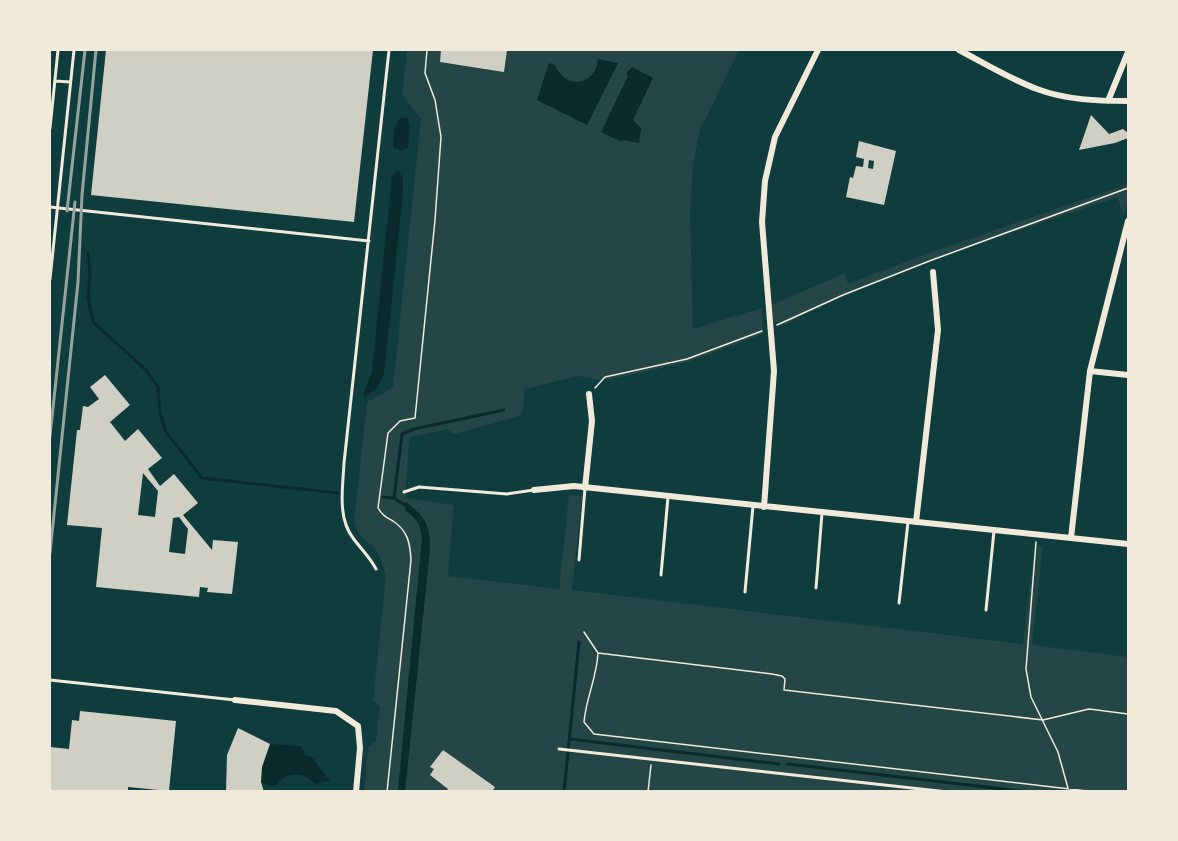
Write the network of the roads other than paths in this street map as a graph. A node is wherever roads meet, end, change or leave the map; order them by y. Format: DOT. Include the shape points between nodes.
graph roads {
  1 [pos="58,50"];
  2 [pos="74,50"];
  3 [pos="388,50"];
  4 [pos="818,50"];
  5 [pos="959,50"];
  6 [pos="1128,52"];
  7 [pos="55,81"];
  8 [pos="70,82"];
  9 [pos="1108,101"];
  10 [pos="1128,101"];
  11 [pos="50,128"];
  12 [pos="50,207"];
  13 [pos="57,208"];
  14 [pos="1128,221"];
  15 [pos="1127,232"];
  16 [pos="369,241"];
  17 [pos="933,272"];
  18 [pos="50,279"];
  19 [pos="1090,370"];
  20 [pos="1128,375"];
  21 [pos="589,394"];
  22 [pos="585,488"];
  23 [pos="534,490"];
  24 [pos="404,492"];
  25 [pos="668,497"];
  26 [pos="753,506"];
  27 [pos="764,507"];
  28 [pos="822,513"];
  29 [pos="908,522"];
  30 [pos="916,522"];
  31 [pos="994,531"];
  32 [pos="1071,538"];
  33 [pos="1128,544"];
  34 [pos="579,560"];
  35 [pos="376,570"];
  36 [pos="661,575"];
  37 [pos="816,588"];
  38 [pos="745,592"];
  39 [pos="899,603"];
  40 [pos="986,610"];
  41 [pos="50,680"];
  42 [pos="235,700"];
  43 [pos="559,749"];
  44 [pos="356,792"];
  45 [pos="948,792"];
  1 -- 7 [label="lane"];
  2 -- 8 [label="lane"];
  3 -- 16 [label="lane"];
  4 -- 27 [label="street" via="775,137 765,181 762,222 774,371"];
  5 -- 9 [label="street" via="1038,90"];
  6 -- 9 [label="street"];
  7 -- 8 [label="lane"];
  7 -- 11 [label="lane"];
  8 -- 13 [label="lane"];
  9 -- 10 [label="street"];
  12 -- 13 [label="lane"];
  13 -- 16 [label="lane"];
  13 -- 18 [label="lane"];
  14 -- 15 [label="street"];
  15 -- 19 [label="street"];
  16 -- 35 [label="lane" via="342,504 352,537 371,558"];
  17 -- 30 [label="street" via="938,330"];
  19 -- 20 [label="street"];
  19 -- 32 [label="street"];
  21 -- 22 [label="street" via="592,421"];
  22 -- 23 [label="street"];
  22 -- 25 [label="street"];
  22 -- 34 [label="lane"];
  23 -- 24 [label="lane" via="507,494 419,487"];
  25 -- 26 [label="street"];
  25 -- 36 [label="lane"];
  26 -- 27 [label="street"];
  26 -- 38 [label="lane"];
  27 -- 28 [label="street"];
  28 -- 29 [label="street"];
  28 -- 37 [label="lane"];
  29 -- 30 [label="street"];
  29 -- 39 [label="lane"];
  30 -- 31 [label="street"];
  31 -- 32 [label="street"];
  31 -- 40 [label="lane"];
  32 -- 33 [label="street"];
  41 -- 42 [label="lane"];
  42 -- 44 [label="street" via="336,711 358,726"];
  43 -- 45 [label="lane"];
}
